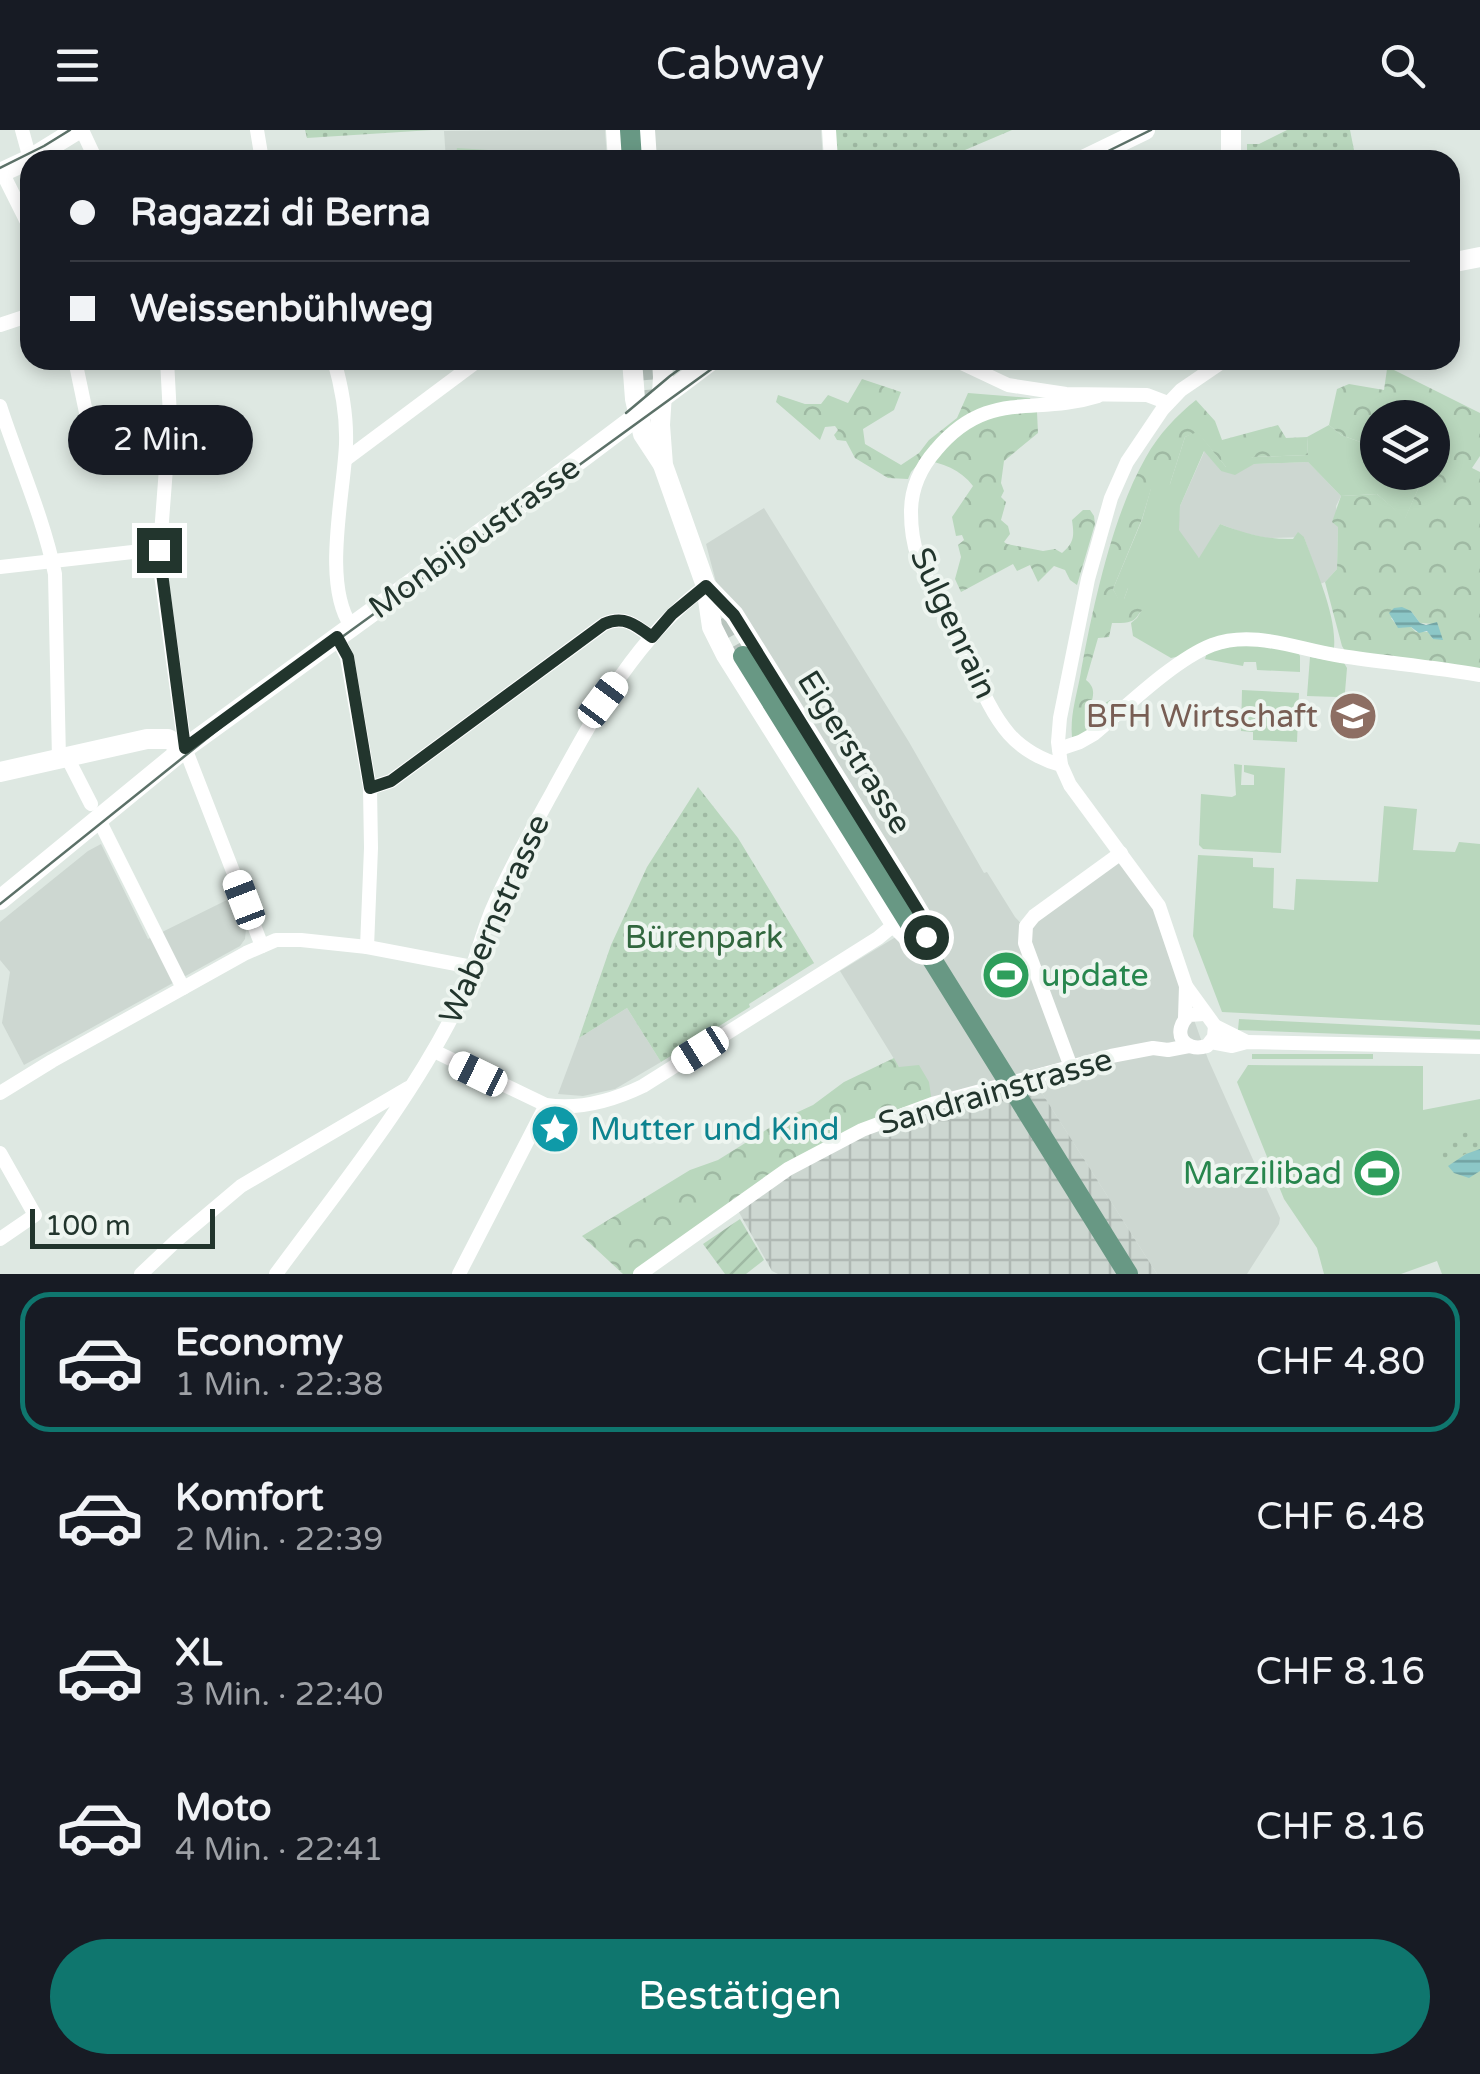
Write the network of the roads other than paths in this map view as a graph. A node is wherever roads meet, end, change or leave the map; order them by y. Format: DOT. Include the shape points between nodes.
graph roads {
  1 [pos="80,130"];
  2 [pos="1145,130"];
  3 [pos="46,150"];
  4 [pos="1104,150"];
  5 [pos="1,172"];
  6 [pos="20,209"];
  7 [pos="77,370"];
  8 [pos="168,370"];
  9 [pos="336,370"];
  10 [pos="466,370"];
  11 [pos="635,370"];
  12 [pos="660,370"];
  13 [pos="699,370"];
  14 [pos="988,370"];
  15 [pos="1210,370"];
  16 [pos="1098,396"];
  17 [pos="661,400"];
  18 [pos="1168,403"];
  19 [pos="0,406"];
  20 [pos="639,416"];
  21 [pos="87,437"];
  22 [pos="6,443"];
  23 [pos="344,460"];
  24 [pos="663,465"];
  25 [pos="159,550"];
  26 [pos="53,562"];
  27 [pos="0,567"];
  28 [pos="706,586"];
  29 [pos="344,632"];
  30 [pos="652,637"];
  31 [pos="740,651"];
  32 [pos="1480,675"];
  33 [pos="185,748"];
  34 [pos="1059,749"];
  35 [pos="63,758"];
  36 [pos="1061,765"];
  37 [pos="0,772"];
  38 [pos="370,788"];
  39 [pos="95,812"];
  40 [pos="1121,854"];
  41 [pos="0,900"];
  42 [pos="895,924"];
  43 [pos="262,946"];
  44 [pos="367,947"];
  45 [pos="932,961"];
  46 [pos="472,967"];
  47 [pos="1186,986"];
  48 [pos="183,988"];
  49 [pos="1210,1020"];
  50 [pos="1182,1023"];
  51 [pos="1212,1042"];
  52 [pos="1247,1042"];
  53 [pos="1190,1046"];
  54 [pos="1480,1047"];
  55 [pos="1153,1048"];
  56 [pos="434,1051"];
  57 [pos="1072,1066"];
  58 [pos="413,1085"];
  59 [pos="0,1094"];
  60 [pos="546,1106"];
  61 [pos="0,1153"];
  62 [pos="0,1239"];
  63 [pos="140,1274"];
  64 [pos="276,1274"];
  65 [pos="459,1274"];
  66 [pos="640,1274"];
  67 [pos="1128,1274"];
  1 -- 3 [label="main road"];
  2 -- 4 [label="main road"];
  5 -- 6 [label="street"];
  7 -- 21 [label="street"];
  8 -- 25 [label="street"];
  9 -- 23 [label="street" via="345,409"];
  10 -- 23 [label="street"];
  11 -- 20 [label="main road, Eigerstrasse"];
  12 -- 17 [label="main road, Eigerstrasse"];
  13 -- 17 [label="main road, Monbijoustrasse"];
  14 -- 16 [label="street, Sulgenrain" via="1008,385"];
  15 -- 18 [label="street"];
  16 -- 18 [label="street, Sulgenrain" via="1147,395"];
  16 -- 36 [label="street, Sulgenrain" via="1009,406 970,420 935,451 913,488 917,553 996,716 1016,741"];
  17 -- 20 [label="main road, Monbijoustrasse"];
  17 -- 24 [label="main road, Eigerstrasse"];
  18 -- 34 [label="street" via="1127,462 1105,514 1063,701"];
  19 -- 22 [label="street"];
  20 -- 24 [label="main road, Eigerstrasse"];
  20 -- 29 [label="main road, Monbijoustrasse"];
  22 -- 26 [label="street"];
  23 -- 29 [label="street" via="337,558"];
  24 -- 28 [label="main road, Eigerstrasse"];
  25 -- 26 [label="street"];
  25 -- 33 [label="street"];
  26 -- 27 [label="street"];
  26 -- 35 [label="street"];
  28 -- 30 [label="street, Wabernstrasse"];
  28 -- 31 [label="main road, Eigerstrasse" via="734,615"];
  29 -- 33 [label="main road, Monbijoustrasse"];
  29 -- 38 [label="street"];
  30 -- 38 [label="street" via="626,621 604,624 391,781"];
  30 -- 46 [label="street, Wabernstrasse" via="603,700 522,848"];
  31 -- 42 [label="main road, Eigerstrasse"];
  31 -- 45 [label="main road, Eigerstrasse"];
  32 -- 34 [label="street" via="1261,640 1225,642 1177,665 1094,734"];
  33 -- 35 [label="main road" via="147,739"];
  33 -- 39 [label="main road, Monbijoustrasse"];
  33 -- 43 [label="street"];
  34 -- 36 [label="street"];
  35 -- 37 [label="main road"];
  35 -- 39 [label="street"];
  36 -- 40 [label="street"];
  38 -- 44 [label="street"];
  39 -- 41 [label="main road, Monbijoustrasse"];
  39 -- 48 [label="street"];
  40 -- 47 [label="street" via="1159,906"];
  40 -- 57 [label="street" via="1026,926 1025,943"];
  42 -- 45 [label="main road, Eigerstrasse"];
  42 -- 60 [label="street" via="643,1086 592,1104"];
  43 -- 44 [label="street" via="284,939"];
  43 -- 48 [label="street"];
  44 -- 46 [label="street"];
  45 -- 67 [label="main road, Eigerstrasse"];
  46 -- 56 [label="street, Wabernstrasse"];
  47 -- 49 [label="street"];
  47 -- 50 [label="street"];
  48 -- 59 [label="street"];
  49 -- 50 [label="street" via="1194,1013"];
  49 -- 51 [label="street"];
  49 -- 52 [label="street"];
  50 -- 53 [label="street"];
  50 -- 55 [label="street, Sandrainstrasse"];
  51 -- 52 [label="street"];
  51 -- 53 [label="street"];
  52 -- 54 [label="street"];
  53 -- 55 [label="street, Sandrainstrasse"];
  55 -- 57 [label="street, Sandrainstrasse"];
  56 -- 58 [label="street, Wabernstrasse"];
  56 -- 60 [label="street"];
  57 -- 66 [label="street, Sandrainstrasse" via="932,1104 838,1141"];
  58 -- 63 [label="street, Wabernstrasse" via="252,1178"];
  58 -- 64 [label="street"];
  60 -- 65 [label="street"];
  61 -- 62 [label="street" via="35,1215"];
}
